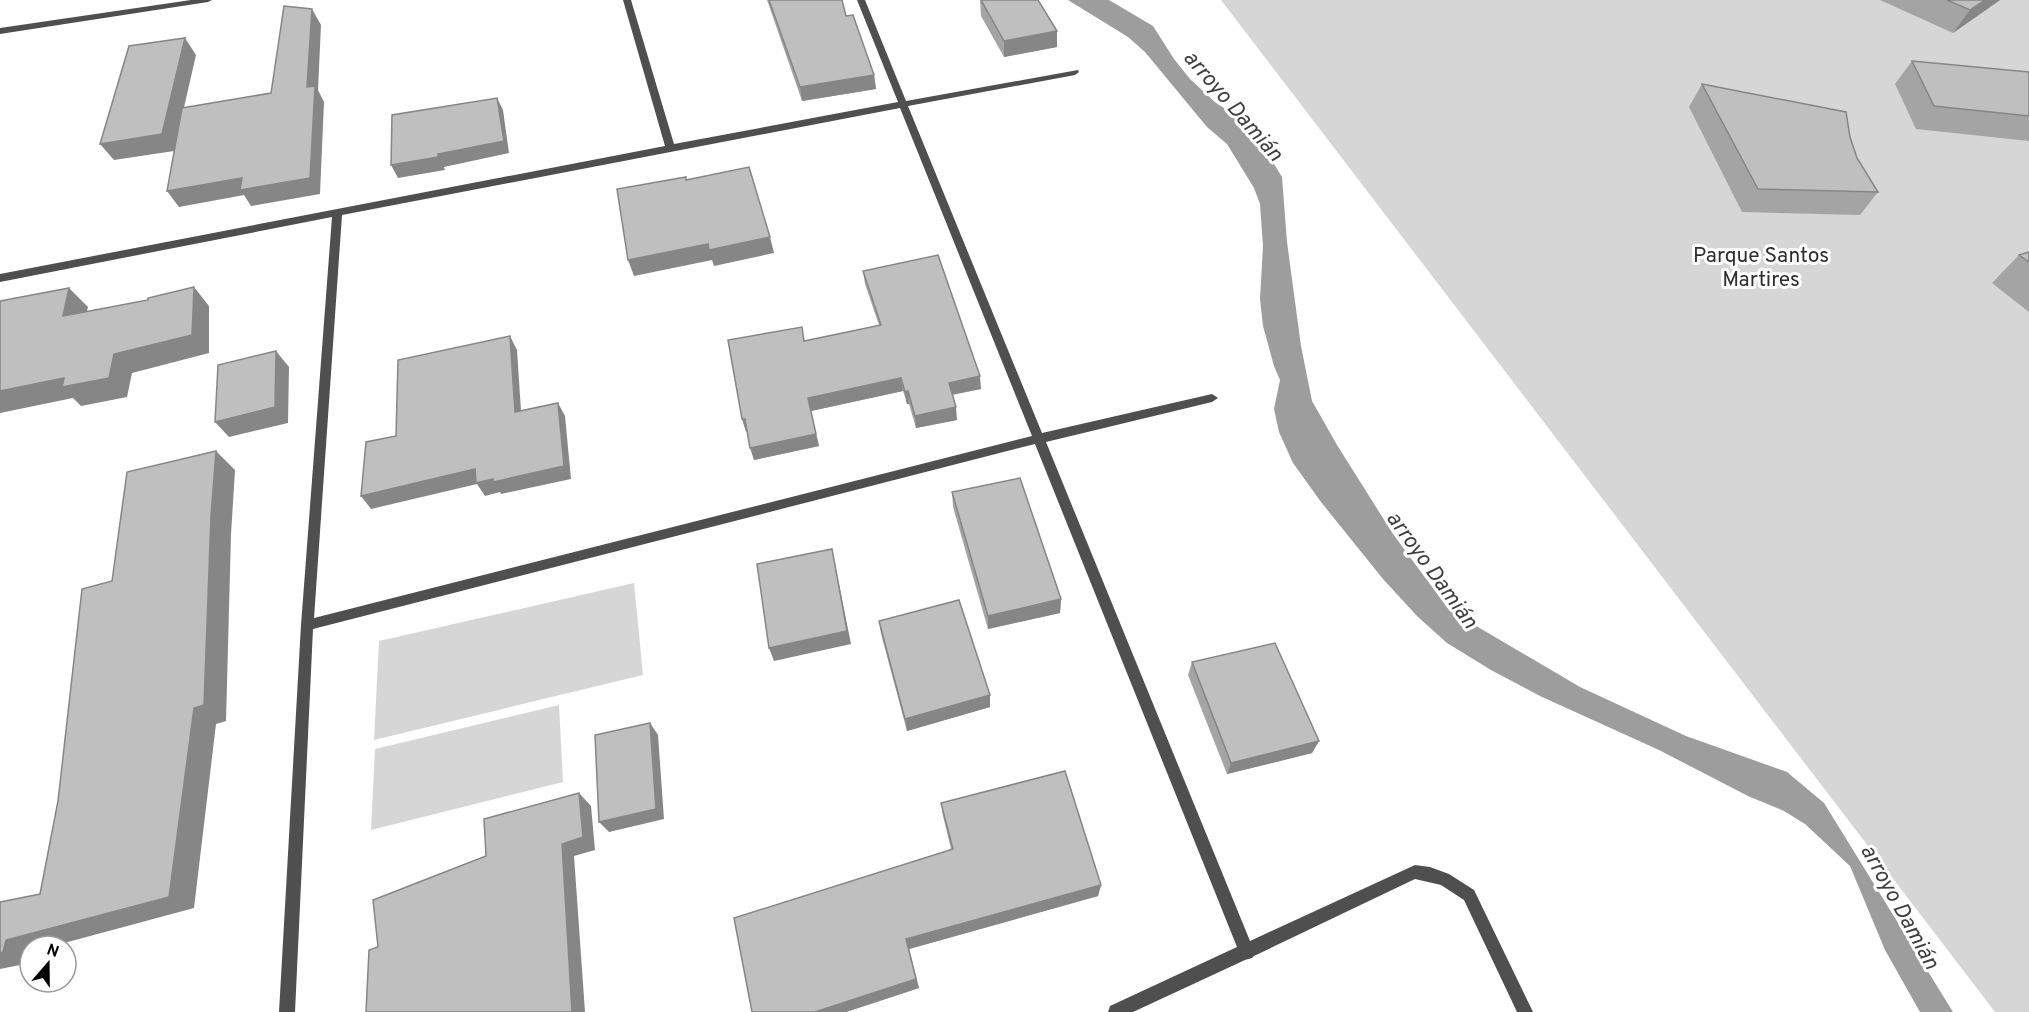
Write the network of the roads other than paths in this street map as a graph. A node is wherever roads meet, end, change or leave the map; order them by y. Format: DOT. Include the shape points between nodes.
graph roads {
  1 [pos="208,0"];
  2 [pos="627,0"];
  3 [pos="861,0"];
  4 [pos="0,31"];
  5 [pos="1075,72"];
  6 [pos="903,105"];
  7 [pos="670,148"];
  8 [pos="337,214"];
  9 [pos="0,278"];
  10 [pos="1212,398"];
  11 [pos="1038,439"];
  12 [pos="307,625"];
  13 [pos="1247,953"];
  14 [pos="287,1012"];
  15 [pos="1116,1012"];
  16 [pos="1525,1012"];
  1 -- 4 [label="street"];
  2 -- 7 [label="street"];
  3 -- 6 [label="street"];
  5 -- 6 [label="street"];
  6 -- 7 [label="street"];
  6 -- 11 [label="street"];
  7 -- 8 [label="street"];
  8 -- 9 [label="street"];
  8 -- 12 [label="street"];
  10 -- 11 [label="street"];
  11 -- 12 [label="street"];
  11 -- 13 [label="street"];
  12 -- 14 [label="street"];
  13 -- 15 [label="street"];
  13 -- 16 [label="street" via="1415,872 1430,873 1458,885 1469,895"];
}
